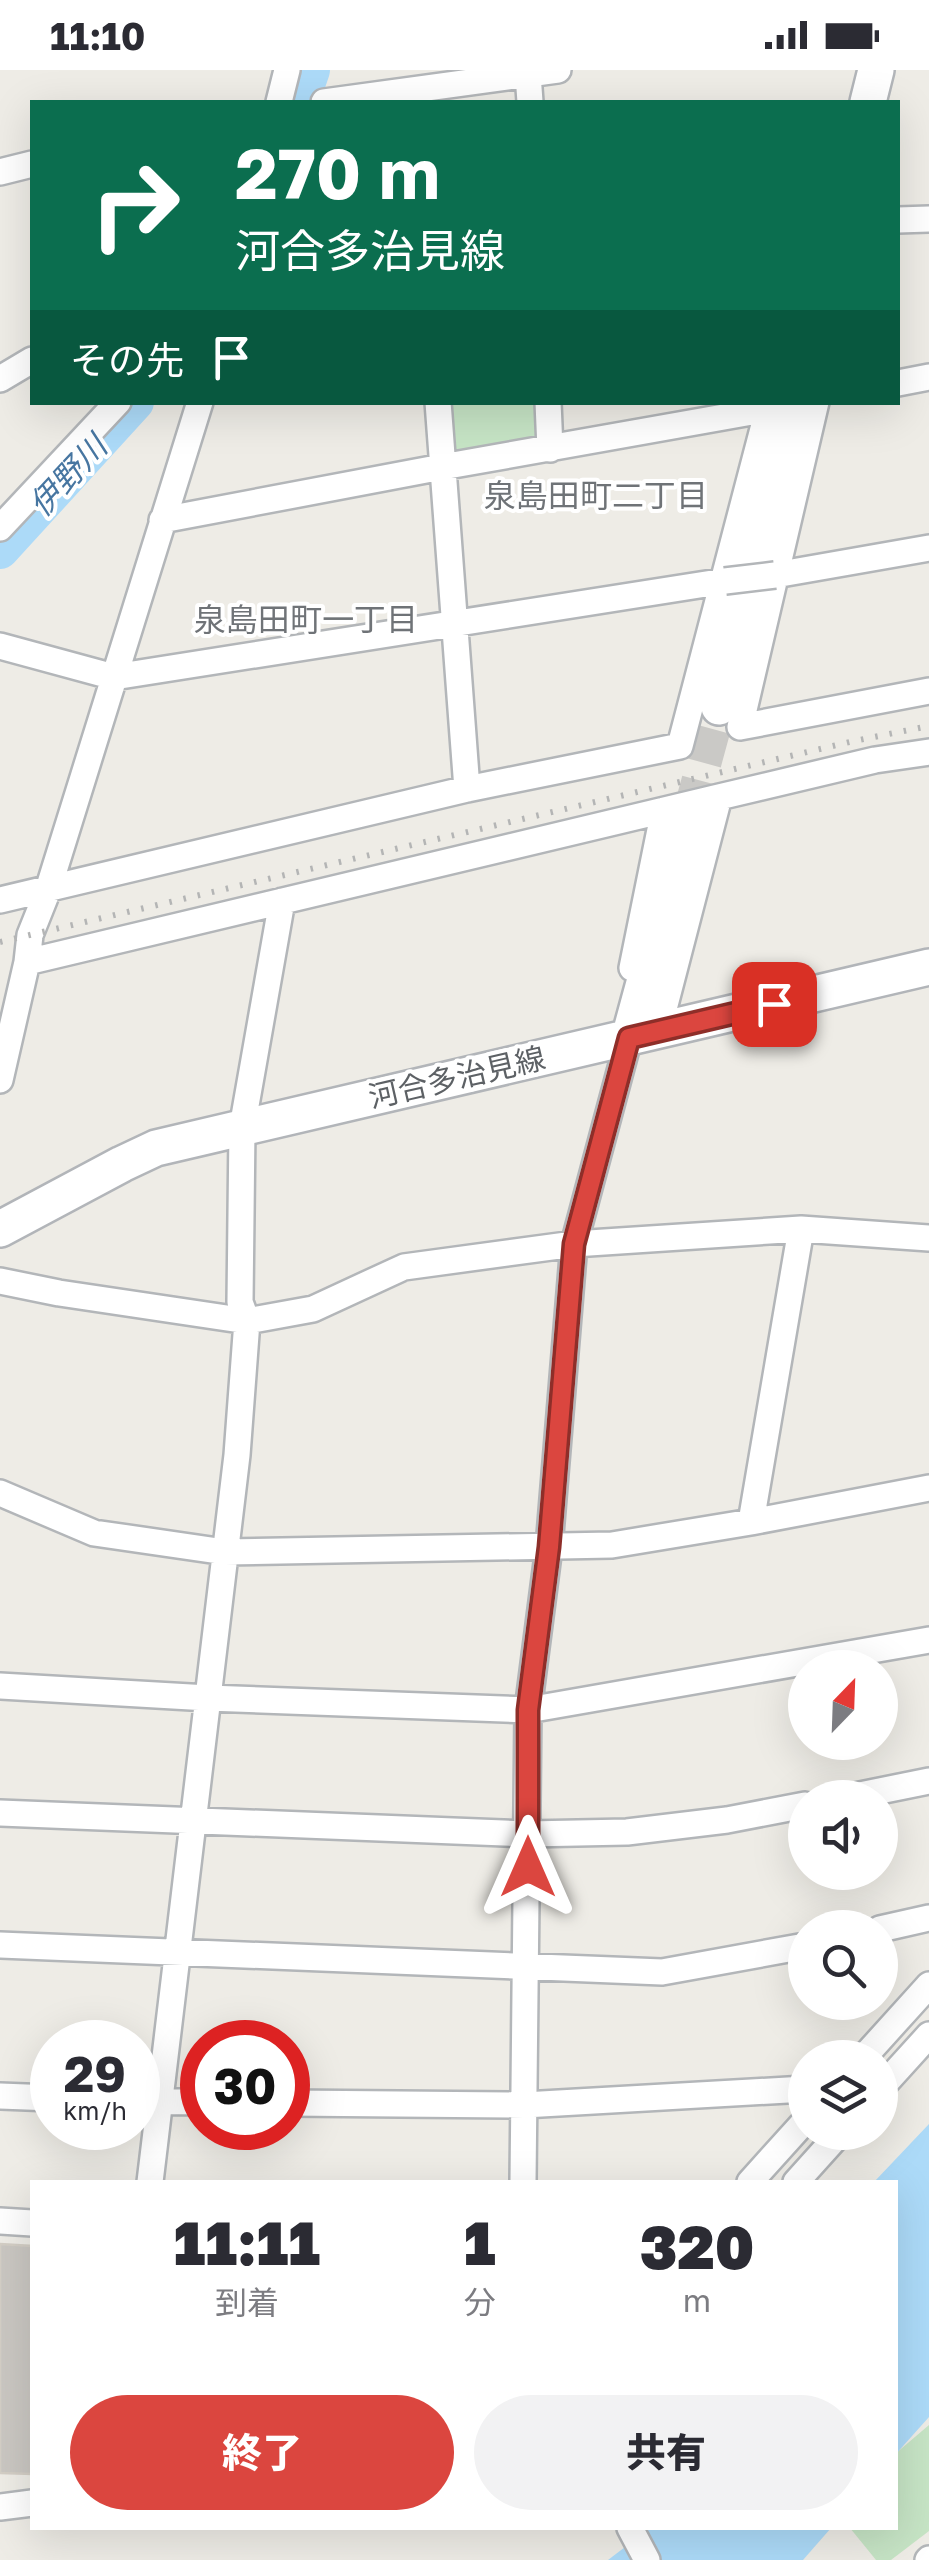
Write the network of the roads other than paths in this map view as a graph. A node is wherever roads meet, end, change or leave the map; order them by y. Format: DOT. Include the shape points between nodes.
graph roads {
  1 [pos="286,70"];
  2 [pos="558,70"];
  3 [pos="876,70"];
  4 [pos="528,74"];
  5 [pos="279,100"];
  6 [pos="339,100"];
  7 [pos="530,100"];
  8 [pos="868,100"];
  9 [pos="30,164"];
  10 [pos="0,172"];
  11 [pos="929,219"];
  12 [pos="900,220"];
  13 [pos="30,361"];
  14 [pos="929,377"];
  15 [pos="0,379"];
  16 [pos="900,382"];
  17 [pos="115,405"];
  18 [pos="199,405"];
  19 [pos="438,405"];
  20 [pos="548,405"];
  21 [pos="777,405"];
  22 [pos="815,405"];
  23 [pos="550,450"];
  24 [pos="442,467"];
  25 [pos="162,520"];
  26 [pos="0,528"];
  27 [pos="929,548"];
  28 [pos="775,575"];
  29 [pos="725,581"];
  30 [pos="455,624"];
  31 [pos="0,646"];
  32 [pos="114,677"];
  33 [pos="929,691"];
  34 [pos="719,708"];
  35 [pos="929,752"];
  36 [pos="467,789"];
  37 [pos="691,807"];
  38 [pos="48,890"];
  39 [pos="0,900"];
  40 [pos="282,901"];
  41 [pos="27,962"];
  42 [pos="929,968"];
  43 [pos="635,1037"];
  44 [pos="0,1080"];
  45 [pos="242,1128"];
  46 [pos="801,1229"];
  47 [pos="0,1230"];
  48 [pos="929,1238"];
  49 [pos="574,1244"];
  50 [pos="0,1280"];
  51 [pos="247,1321"];
  52 [pos="929,1488"];
  53 [pos="0,1493"];
  54 [pos="751,1522"];
  55 [pos="549,1547"];
  56 [pos="225,1552"];
  57 [pos="929,1640"];
  58 [pos="0,1686"];
  59 [pos="208,1698"];
  60 [pos="528,1710"];
  61 [pos="929,1781"];
  62 [pos="898,1787"];
  63 [pos="788,1808"];
  64 [pos="0,1813"];
  65 [pos="192,1821"];
  66 [pos="528,1834"];
  67 [pos="929,1918"];
  68 [pos="898,1926"];
  69 [pos="0,1944"];
  70 [pos="788,1949"];
  71 [pos="180,1952"];
  72 [pos="527,1966"];
  73 [pos="929,1985"];
  74 [pos="929,2036"];
  75 [pos="879,2040"];
  76 [pos="160,2048"];
  77 [pos="898,2070"];
  78 [pos="788,2090"];
  79 [pos="0,2096"];
  80 [pos="30,2097"];
  81 [pos="310,2103"];
  82 [pos="524,2104"];
  83 [pos="788,2140"];
  84 [pos="150,2150"];
  85 [pos="825,2150"];
  86 [pos="150,2180"];
  87 [pos="523,2180"];
  88 [pos="752,2180"];
  89 [pos="798,2180"];
  90 [pos="0,2221"];
  91 [pos="30,2223"];
  92 [pos="30,2503"];
  93 [pos="0,2507"];
  94 [pos="631,2530"];
  95 [pos="647,2560"];
  1 -- 5 [label="street"];
  2 -- 4 [label="street"];
  3 -- 8 [label="main road"];
  4 -- 6 [label="street"];
  4 -- 7 [label="street"];
  9 -- 10 [label="street"];
  11 -- 12 [label="street"];
  13 -- 15 [label="street"];
  14 -- 16 [label="street"];
  17 -- 26 [label="street"];
  18 -- 25 [label="street"];
  19 -- 24 [label="street"];
  20 -- 23 [label="street"];
  21 -- 23 [label="street"];
  21 -- 29 [label="street"];
  21 -- 34 [label="main road"];
  22 -- 28 [label="street"];
  23 -- 24 [label="street"];
  24 -- 25 [label="street"];
  24 -- 30 [label="street"];
  25 -- 32 [label="street"];
  27 -- 28 [label="street"];
  28 -- 29 [label="street, bridge"];
  28 -- 33 [label="street" via="740,727"];
  29 -- 30 [label="street"];
  29 -- 36 [label="street" via="680,746"];
  30 -- 32 [label="street"];
  30 -- 36 [label="street"];
  31 -- 32 [label="street"];
  32 -- 38 [label="street"];
  35 -- 37 [label="street"];
  36 -- 38 [label="street"];
  37 -- 40 [label="street"];
  37 -- 43 [label="main road"];
  38 -- 39 [label="street"];
  38 -- 41 [label="street"];
  40 -- 41 [label="street"];
  40 -- 45 [label="street"];
  41 -- 44 [label="street"];
  42 -- 43 [label="main road, 河合多治見線"];
  43 -- 45 [label="main road, 河合多治見線"];
  43 -- 49 [label="street"];
  45 -- 47 [label="main road, 河合多治見線" via="156,1148"];
  45 -- 51 [label="street" via="240,1302"];
  46 -- 48 [label="street"];
  46 -- 49 [label="street"];
  46 -- 54 [label="street"];
  49 -- 51 [label="street" via="404,1267 313,1310"];
  49 -- 55 [label="street"];
  50 -- 51 [label="street"];
  51 -- 56 [label="street"];
  52 -- 54 [label="street"];
  53 -- 56 [label="street" via="94,1533"];
  54 -- 55 [label="street" via="612,1545"];
  55 -- 56 [label="street"];
  55 -- 60 [label="street"];
  56 -- 59 [label="street"];
  57 -- 60 [label="street"];
  58 -- 59 [label="street"];
  59 -- 60 [label="street"];
  59 -- 65 [label="street"];
  60 -- 66 [label="street"];
  61 -- 62 [label="street"];
  63 -- 66 [label="street" via="627,1832"];
  64 -- 65 [label="street"];
  65 -- 66 [label="street"];
  65 -- 71 [label="street"];
  66 -- 72 [label="street"];
  67 -- 68 [label="street"];
  69 -- 71 [label="street"];
  70 -- 72 [label="street" via="662,1972"];
  71 -- 72 [label="street"];
  71 -- 76 [label="street"];
  72 -- 82 [label="street"];
  73 -- 75 [label="street"];
  74 -- 77 [label="street"];
  78 -- 82 [label="street"];
  79 -- 80 [label="street"];
  81 -- 82 [label="street"];
  82 -- 87 [label="street"];
  83 -- 88 [label="street"];
  84 -- 86 [label="street"];
  85 -- 89 [label="street"];
  90 -- 91 [label="street"];
  92 -- 93 [label="street"];
  94 -- 95 [label="street"];
}
